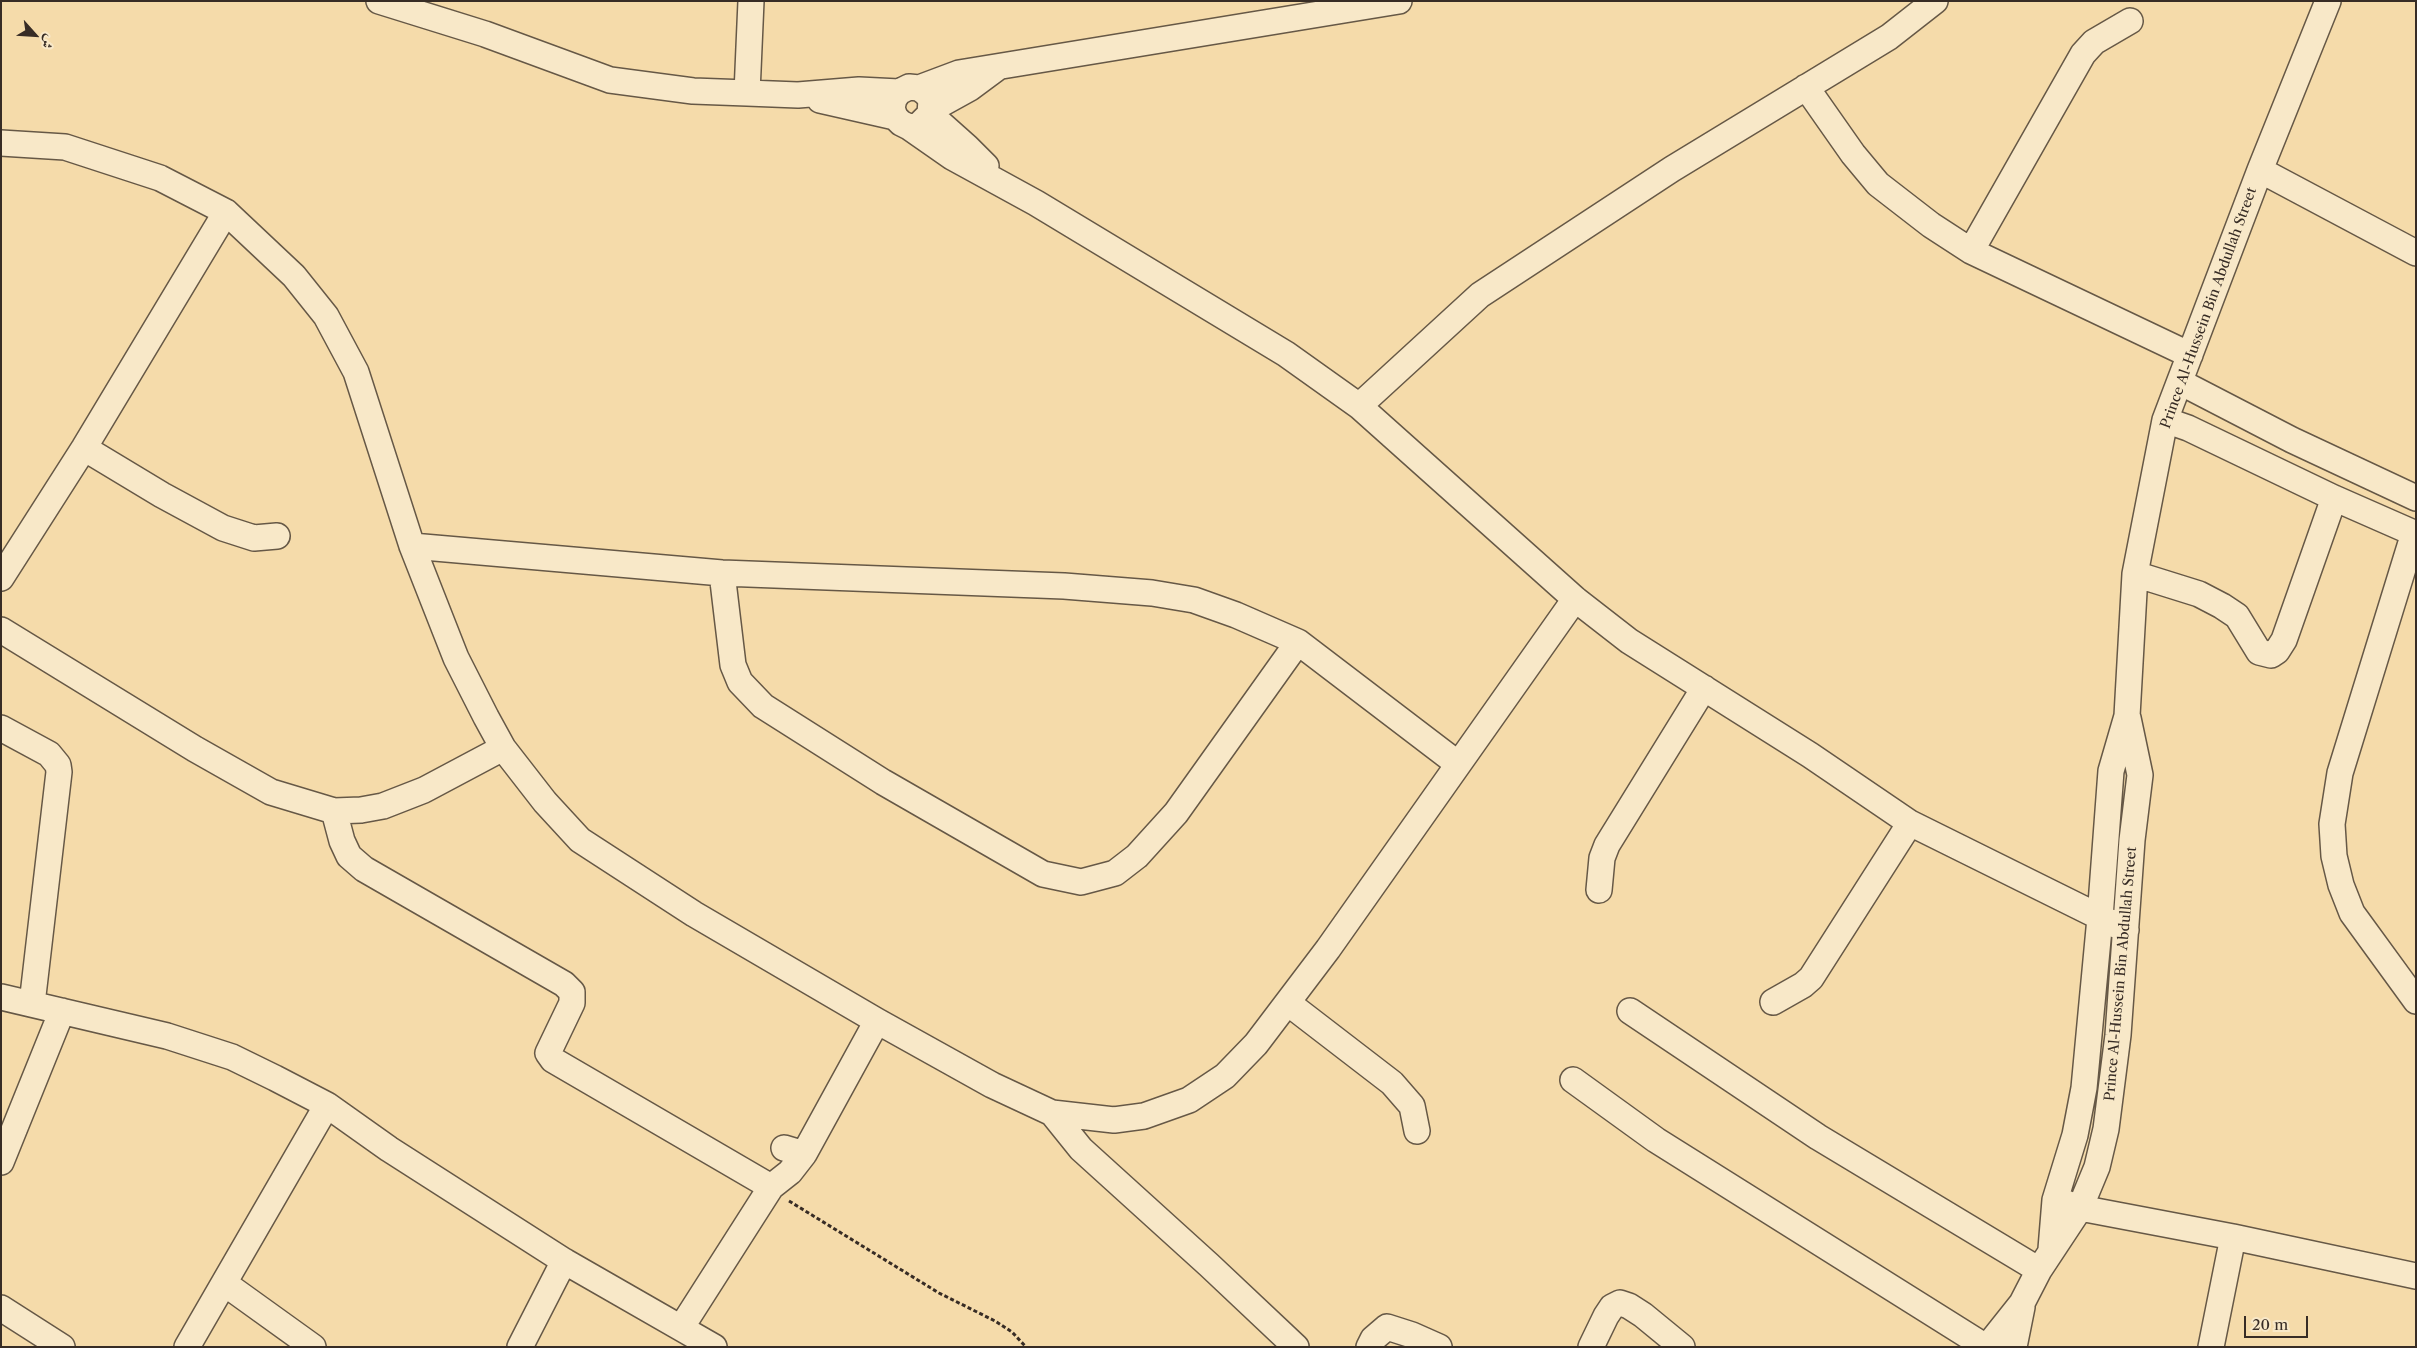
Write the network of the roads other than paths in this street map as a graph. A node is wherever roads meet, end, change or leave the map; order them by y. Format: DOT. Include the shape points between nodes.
graph roads {
  1 [pos="379,1"];
  2 [pos="751,1"];
  3 [pos="1399,1"];
  4 [pos="1934,1"];
  5 [pos="2328,1"];
  6 [pos="2130,21"];
  7 [pos="999,66"];
  8 [pos="1806,87"];
  9 [pos="909,90"];
  10 [pos="748,93"];
  11 [pos="798,95"];
  12 [pos="917,117"];
  13 [pos="1,143"];
  14 [pos="2260,170"];
  15 [pos="226,212"];
  16 [pos="1971,251"];
  17 [pos="2416,253"];
  18 [pos="2190,355"];
  19 [pos="2180,382"];
  20 [pos="1359,406"];
  21 [pos="2166,420"];
  22 [pos="84,448"];
  23 [pos="2334,498"];
  24 [pos="2416,498"];
  25 [pos="2415,534"];
  26 [pos="276,536"];
  27 [pos="412,546"];
  28 [pos="722,573"];
  29 [pos="2135,574"];
  30 [pos="1,578"];
  31 [pos="1575,599"];
  32 [pos="1,630"];
  33 [pos="1298,642"];
  34 [pos="1704,688"];
  35 [pos="2127,716"];
  36 [pos="1,728"];
  37 [pos="503,748"];
  38 [pos="1458,764"];
  39 [pos="334,811"];
  40 [pos="1910,823"];
  41 [pos="1599,890"];
  42 [pos="2100,918"];
  43 [pos="2126,930"];
  44 [pos="1,997"];
  45 [pos="2416,1001"];
  46 [pos="1773,1002"];
  47 [pos="1288,1003"];
  48 [pos="32,1004"];
  49 [pos="62,1011"];
  50 [pos="1630,1011"];
  51 [pos="877,1021"];
  52 [pos="1573,1080"];
  53 [pos="327,1105"];
  54 [pos="1052,1113"];
  55 [pos="1416,1132"];
  56 [pos="1,1162"];
  57 [pos="771,1187"];
  58 [pos="2056,1200"];
  59 [pos="2080,1208"];
  60 [pos="2233,1237"];
  61 [pos="2045,1260"];
  62 [pos="564,1261"];
  63 [pos="2416,1276"];
  64 [pos="224,1283"];
  65 [pos="2022,1303"];
  66 [pos="1,1308"];
  67 [pos="681,1328"];
  68 [pos="62,1347"];
  69 [pos="187,1347"];
  70 [pos="313,1347"];
  71 [pos="520,1347"];
  72 [pos="714,1347"];
  73 [pos="1296,1347"];
  74 [pos="1369,1347"];
  75 [pos="1439,1347"];
  76 [pos="1591,1347"];
  77 [pos="1682,1347"];
  78 [pos="1986,1347"];
  79 [pos="2014,1347"];
  80 [pos="2210,1347"];
  1 -- 10 [label="street" via="485,34 610,80 692,91"];
  2 -- 10 [label="street"];
  3 -- 7 [label="street"];
  4 -- 8 [label="street" via="1889,37"];
  5 -- 14 [label="street, Prince Al-Hussein Bin Abdullah Street"];
  6 -- 16 [label="street" via="2094,42 2083,54"];
  7 -- 9 [label="street" via="959,73"];
  7 -- 12 [label="street" via="970,88"];
  8 -- 16 [label="street" via="1878,184"];
  8 -- 20 [label="street" via="1648,184 1480,295"];
  9 -- 11 [label="street"];
  9 -- 12 [label="street" via="926,93 931,100"];
  9 -- 12 [label="street" via="894,99 892,108"];
  10 -- 11 [label="street"];
  11 -- 12 [label="street"];
  12 -- 20 [label="street" via="968,147 1006,188 1286,354"];
  13 -- 15 [label="street" via="66,147 160,178"];
  14 -- 17 [label="street"];
  14 -- 18 [label="street, Prince Al-Hussein Bin Abdullah Street"];
  15 -- 22 [label="street"];
  15 -- 27 [label="street" via="294,276 326,316 356,372"];
  16 -- 18 [label="street"];
  18 -- 19 [label="street, Prince Al-Hussein Bin Abdullah Street"];
  19 -- 21 [label="street, Prince Al-Hussein Bin Abdullah Street"];
  19 -- 24 [label="street" via="2292,440"];
  20 -- 31 [label="street"];
  21 -- 23 [label="street"];
  21 -- 29 [label="street, Prince Al-Hussein Bin Abdullah Street"];
  22 -- 26 [label="street" via="223,528 254,538"];
  22 -- 30 [label="street"];
  23 -- 25 [label="street"];
  23 -- 29 [label="street" via="2284,640 2271,656 2259,652 2237,616 2222,606 2199,594"];
  25 -- 45 [label="street" via="2340,773 2332,824 2334,856 2352,913"];
  27 -- 28 [label="street"];
  27 -- 37 [label="street" via="456,658"];
  28 -- 33 [label="street" via="1064,586 1152,593 1194,600"];
  28 -- 33 [label="street" via="733,665 740,682 763,706 882,782 1043,874 1081,882 1115,873 1137,856 1176,813"];
  29 -- 35 [label="street, Prince Al-Hussein Bin Abdullah Street"];
  31 -- 34 [label="street" via="1629,641"];
  31 -- 38 [label="street"];
  32 -- 39 [label="street" via="271,792"];
  33 -- 38 [label="street"];
  34 -- 40 [label="street"];
  34 -- 41 [label="street" via="1607,845 1602,858"];
  35 -- 42 [label="street, Prince Al-Hussein Bin Abdullah Street" via="2111,771"];
  35 -- 43 [label="street, Prince Al-Hussein Bin Abdullah Street" via="2140,775"];
  36 -- 48 [label="street" via="49,754 58,765 59,772"];
  37 -- 39 [label="street" via="424,790 383,806"];
  37 -- 51 [label="street" via="580,840 694,914"];
  38 -- 47 [label="street"];
  39 -- 57 [label="street" via="348,856 364,869 564,984 572,992 572,1003 548,1053 553,1060"];
  40 -- 42 [label="street"];
  40 -- 46 [label="street" via="1811,978"];
  42 -- 43 [label="street"];
  42 -- 58 [label="street, Prince Al-Hussein Bin Abdullah Street" via="2084,1088 2075,1135"];
  43 -- 59 [label="street, Prince Al-Hussein Bin Abdullah Street" via="2118,1035 2106,1128 2097,1167"];
  44 -- 48 [label="street"];
  47 -- 54 [label="street" via="1256,1044 1225,1076 1189,1100 1144,1116 1114,1120"];
  47 -- 55 [label="street" via="1392,1083 1412,1106"];
  48 -- 49 [label="street"];
  49 -- 53 [label="street" via="167,1036 232,1056"];
  49 -- 56 [label="street"];
  50 -- 61 [label="street" via="1818,1137"];
  51 -- 54 [label="street" via="992,1085"];
  51 -- 57 [label="street" via="794,1151 790,1172"];
  52 -- 78 [label="street" via="1656,1140"];
  53 -- 62 [label="street" via="389,1150"];
  53 -- 64 [label="street"];
  54 -- 73 [label="street" via="1081,1149"];
  57 -- 67 [label="street"];
  58 -- 59 [label="street"];
  58 -- 61 [label="street, Prince Al-Hussein Bin Abdullah Street"];
  59 -- 60 [label="street"];
  59 -- 61 [label="street, Prince Al-Hussein Bin Abdullah Street"];
  60 -- 63 [label="street"];
  60 -- 80 [label="street"];
  61 -- 65 [label="street, Prince Al-Hussein Bin Abdullah Street"];
  62 -- 67 [label="street"];
  62 -- 71 [label="street"];
  64 -- 69 [label="street"];
  64 -- 70 [label="street"];
  65 -- 78 [label="street, Prince Al-Hussein Bin Abdullah Street"];
  65 -- 79 [label="street"];
  66 -- 68 [label="street"];
  67 -- 72 [label="street"];
  74 -- 75 [label="street" via="1380,1330 1387,1327"];
  76 -- 77 [label="street" via="1606,1316 1612,1307 1620,1303 1643,1315"];
}
